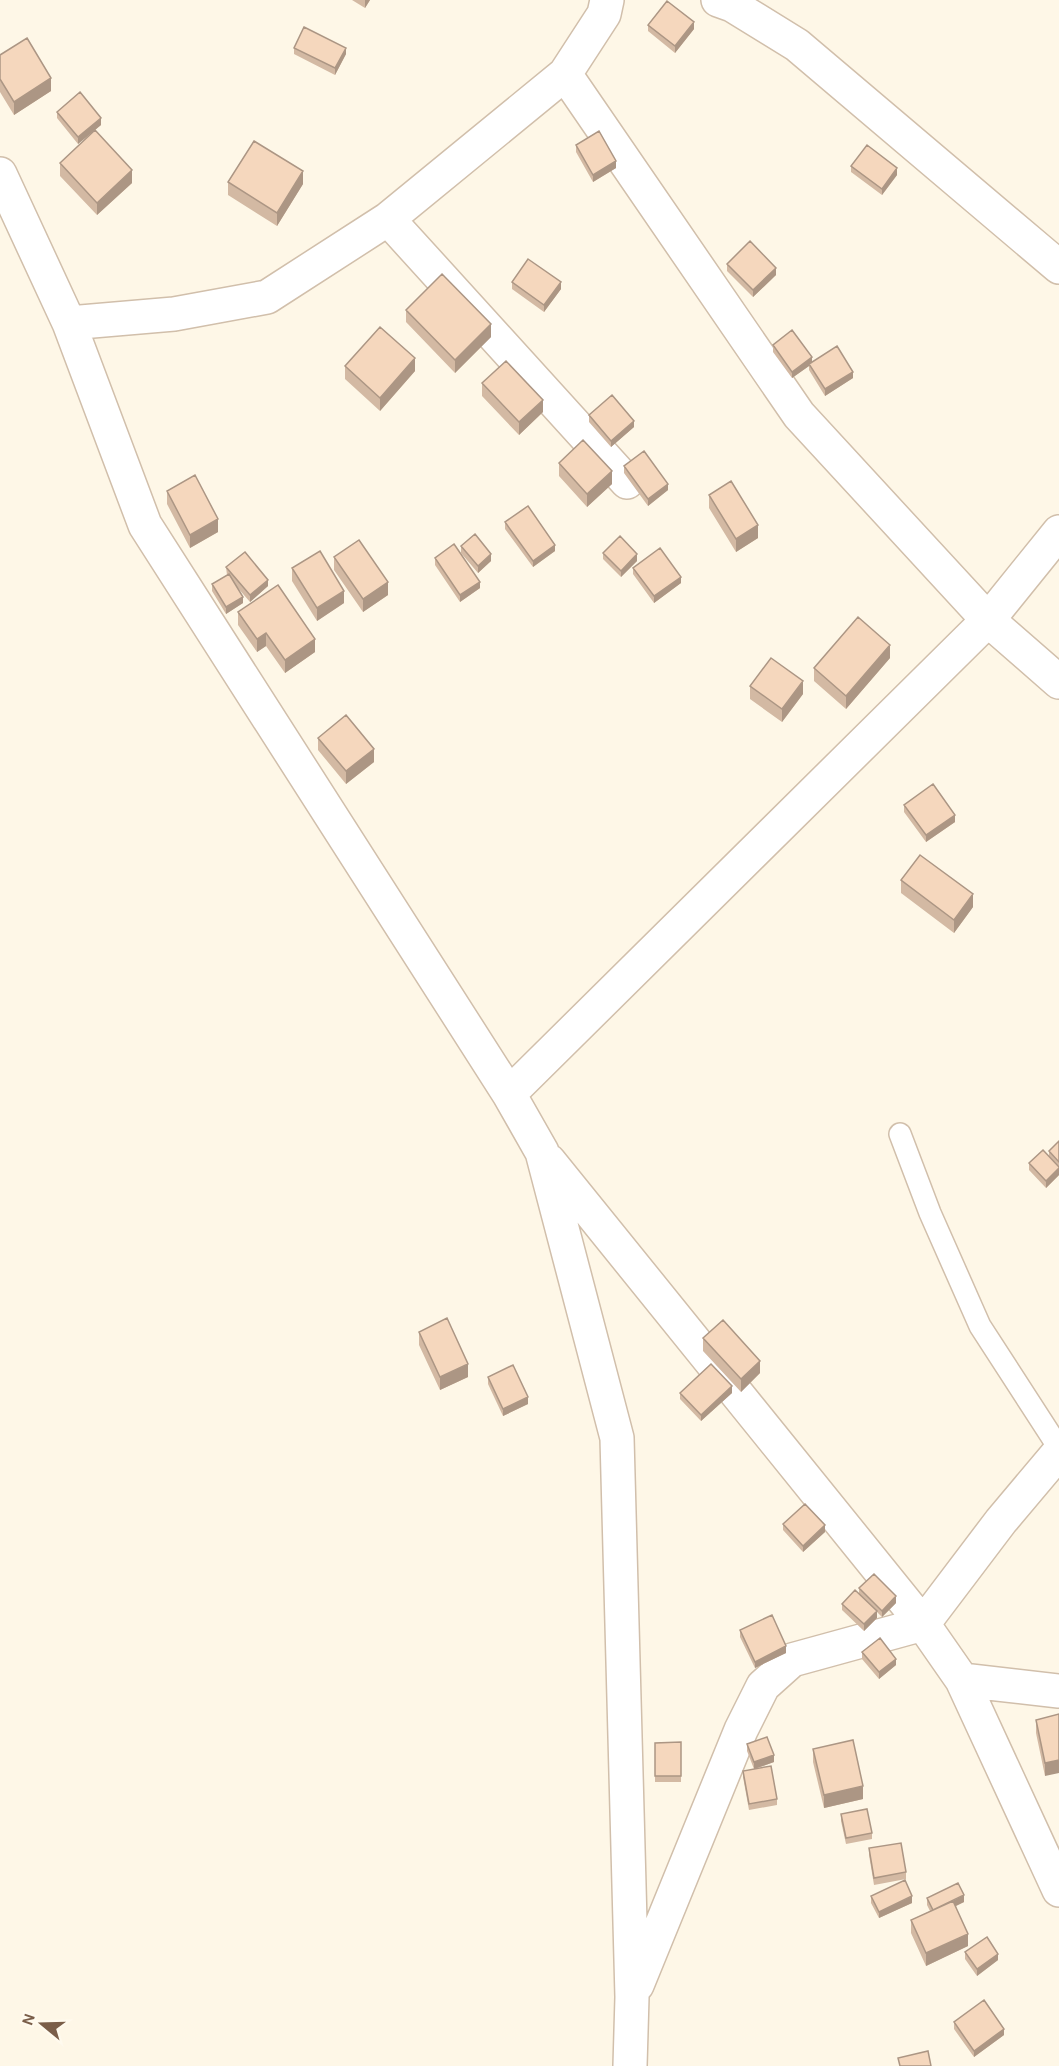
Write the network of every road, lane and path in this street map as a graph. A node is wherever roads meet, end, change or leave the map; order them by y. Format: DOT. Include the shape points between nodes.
graph roads {
  1 [pos="606,0"];
  2 [pos="718,0"];
  3 [pos="565,74"];
  4 [pos="0,174"];
  5 [pos="388,219"];
  6 [pos="1059,267"];
  7 [pos="69,323"];
  8 [pos="627,482"];
  9 [pos="1059,532"];
  10 [pos="988,620"];
  11 [pos="1059,682"];
  12 [pos="509,1094"];
  13 [pos="900,1134"];
  14 [pos="542,1152"];
  15 [pos="1059,1450"];
  16 [pos="923,1624"];
  17 [pos="962,1680"];
  18 [pos="1059,1691"];
  19 [pos="1059,1890"];
  20 [pos="632,1997"];
  21 [pos="630,2066"];
  1 -- 3 [label="street" via="604,14"];
  2 -- 6 [label="street" via="797,45"];
  3 -- 5 [label="street"];
  3 -- 10 [label="street" via="799,415"];
  4 -- 7 [label="street"];
  5 -- 7 [label="street" via="267,297 174,314"];
  5 -- 8 [label="street"];
  7 -- 12 [label="street" via="145,525"];
  9 -- 10 [label="street"];
  10 -- 11 [label="street"];
  10 -- 12 [label="street"];
  12 -- 14 [label="street"];
  13 -- 15 [label="lane" via="980,1326"];
  14 -- 16 [label="street"];
  14 -- 20 [label="street" via="617,1438"];
  15 -- 16 [label="street"];
  16 -- 17 [label="street"];
  16 -- 20 [label="street" via="792,1660 763,1686"];
  17 -- 18 [label="street"];
  17 -- 19 [label="street"];
  20 -- 21 [label="street"];
}
